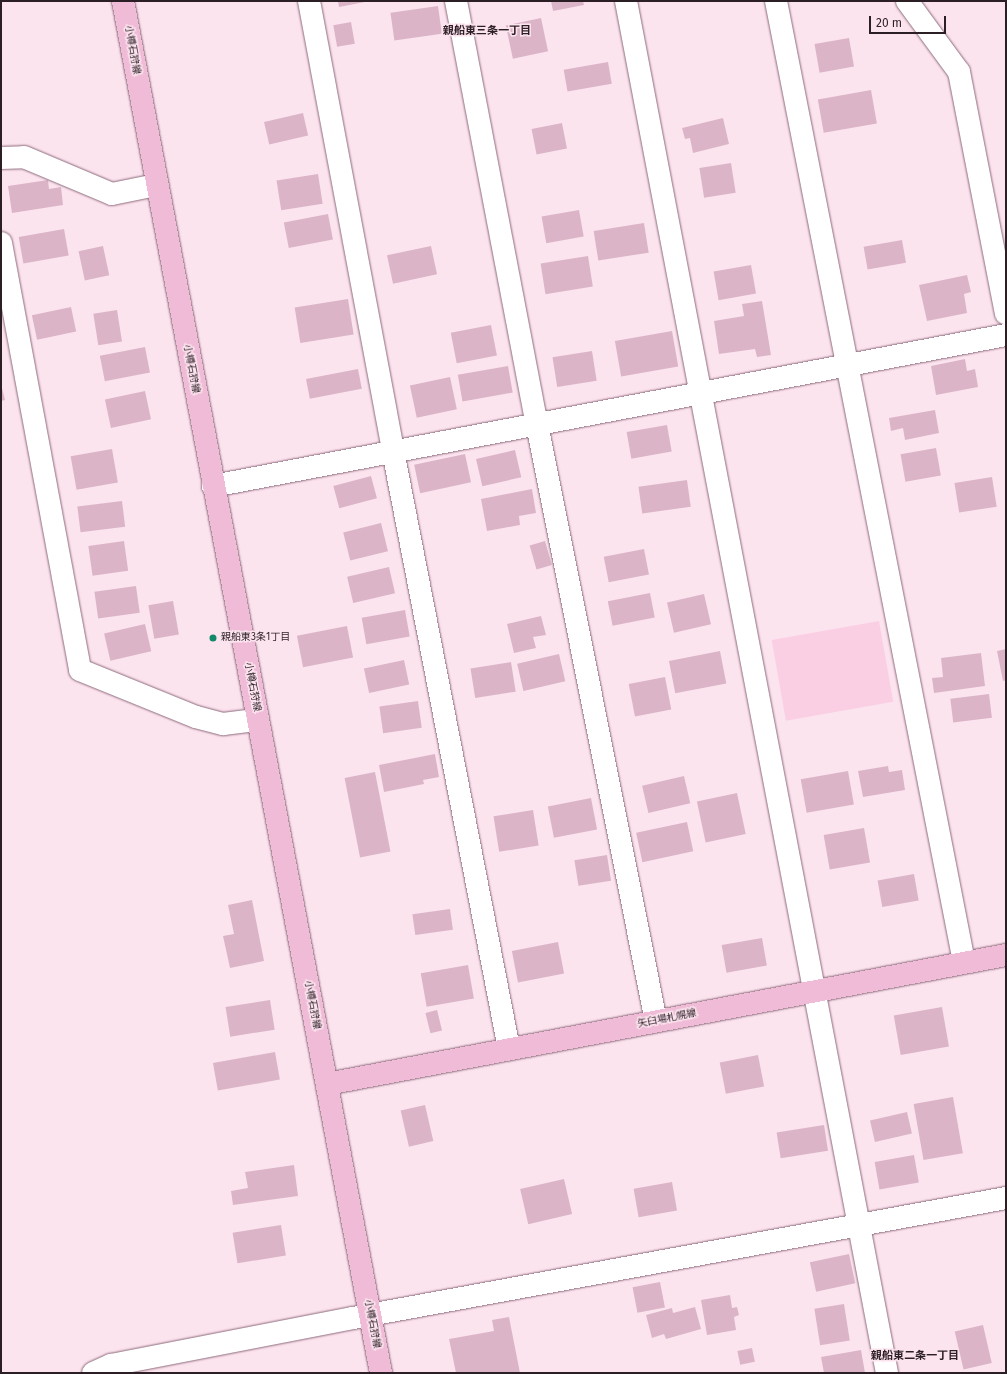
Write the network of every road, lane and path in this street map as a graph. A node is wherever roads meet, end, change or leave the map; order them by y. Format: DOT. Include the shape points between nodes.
graph roads {
  1 [pos="123,1"];
  2 [pos="309,1"];
  3 [pos="456,1"];
  4 [pos="626,1"];
  5 [pos="776,1"];
  6 [pos="907,1"];
  7 [pos="1,158"];
  8 [pos="156,185"];
  9 [pos="1,243"];
  10 [pos="1006,313"];
  11 [pos="1006,335"];
  12 [pos="847,365"];
  13 [pos="701,393"];
  14 [pos="537,424"];
  15 [pos="393,451"];
  16 [pos="214,486"];
  17 [pos="258,720"];
  18 [pos="1006,955"];
  19 [pos="964,962"];
  20 [pos="816,991"];
  21 [pos="656,1021"];
  22 [pos="509,1049"];
  23 [pos="327,1084"];
  24 [pos="1006,1198"];
  25 [pos="860,1225"];
  26 [pos="371,1315"];
  27 [pos="93,1373"];
  28 [pos="381,1373"];
  29 [pos="887,1373"];
  1 -- 8 [label="main road, 小樽石狩線"];
  2 -- 15 [label="street"];
  3 -- 14 [label="street"];
  4 -- 13 [label="street"];
  5 -- 12 [label="street"];
  6 -- 10 [label="street" via="959,72"];
  7 -- 8 [label="street" via="24,157 112,194"];
  8 -- 16 [label="main road, 小樽石狩線"];
  9 -- 17 [label="street" via="80,670 196,717 223,724"];
  11 -- 12 [label="street"];
  12 -- 13 [label="street"];
  12 -- 19 [label="street"];
  13 -- 14 [label="street"];
  13 -- 20 [label="street"];
  14 -- 15 [label="street"];
  14 -- 21 [label="street"];
  15 -- 16 [label="street"];
  15 -- 22 [label="street"];
  16 -- 17 [label="main road, 小樽石狩線"];
  17 -- 23 [label="main road, 小樽石狩線"];
  18 -- 19 [label="main road, 矢臼場札幌線"];
  19 -- 20 [label="main road, 矢臼場札幌線"];
  20 -- 21 [label="main road, 矢臼場札幌線"];
  20 -- 25 [label="street"];
  21 -- 22 [label="main road, 矢臼場札幌線"];
  22 -- 23 [label="main road, 矢臼場札幌線"];
  23 -- 26 [label="main road, 小樽石狩線"];
  24 -- 25 [label="street"];
  25 -- 26 [label="street"];
  25 -- 29 [label="street"];
  26 -- 27 [label="street" via="111,1365"];
  26 -- 28 [label="main road, 小樽石狩線"];
}
